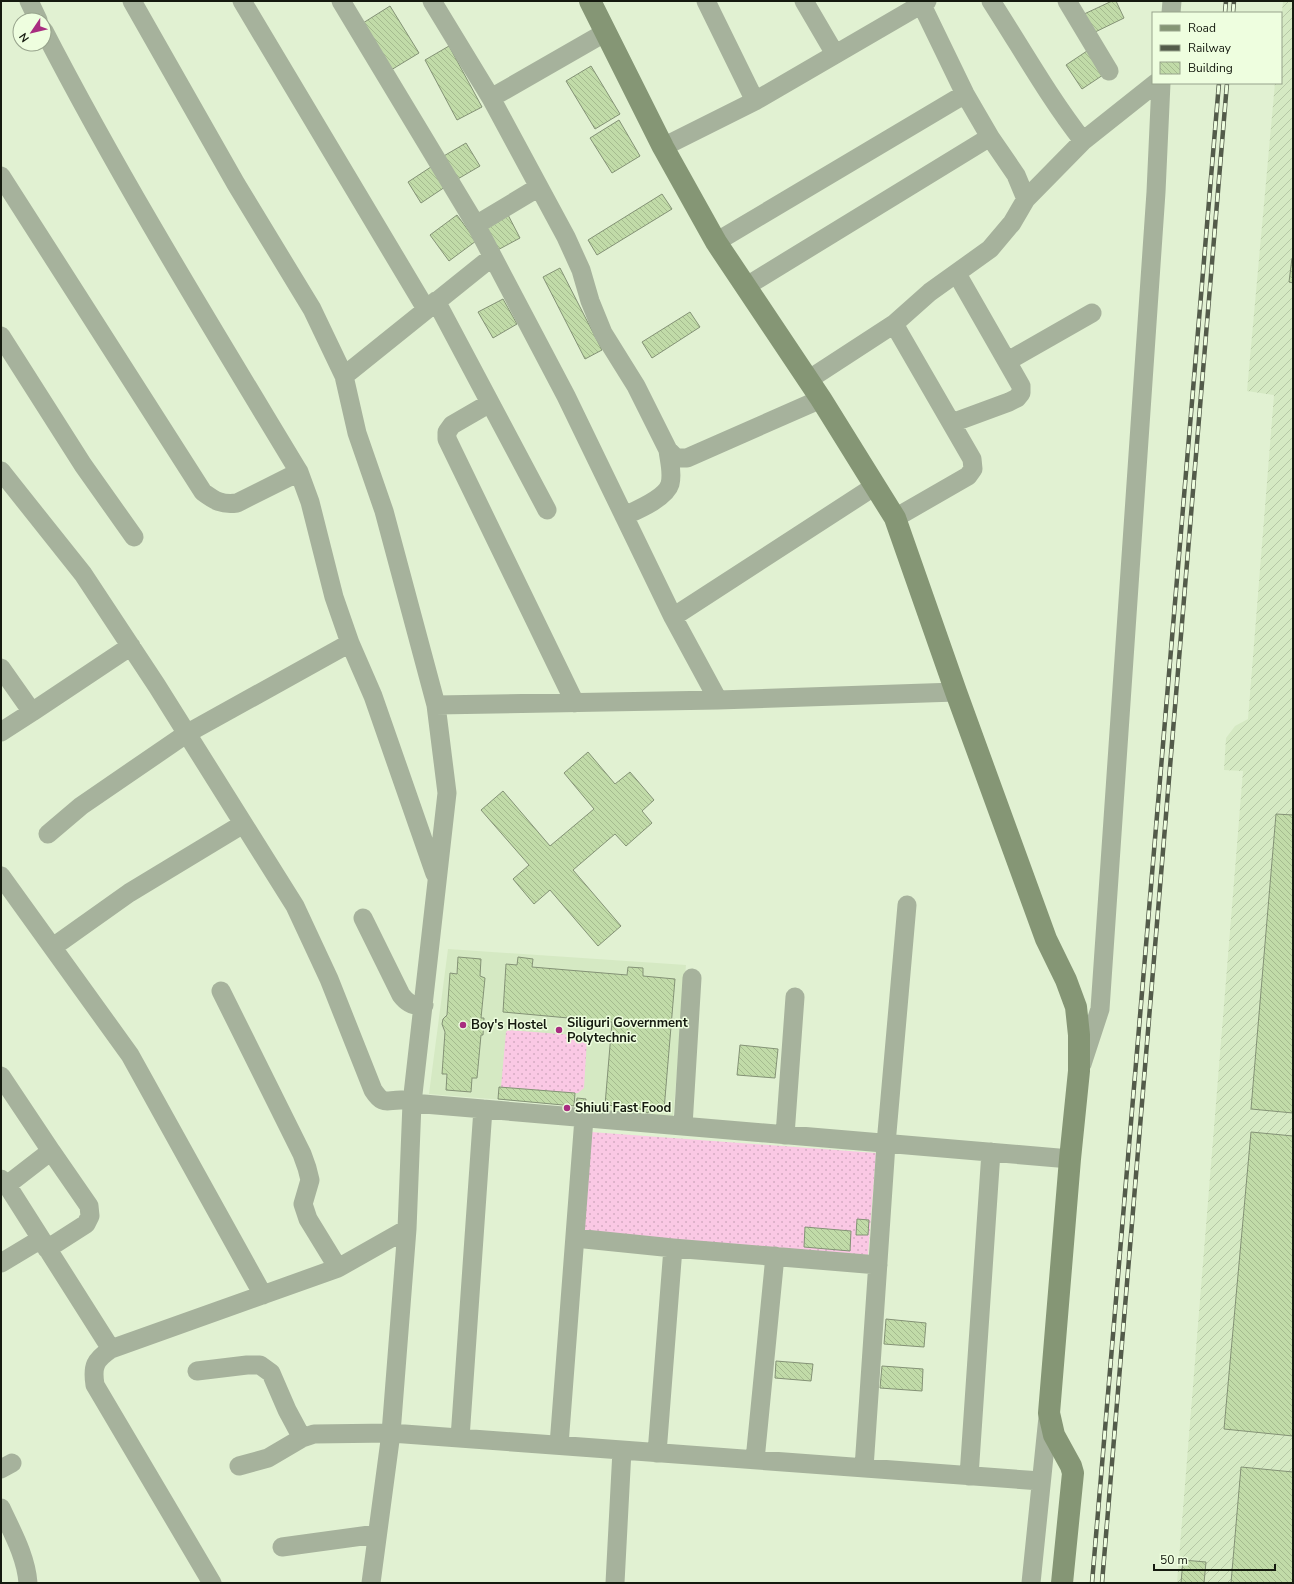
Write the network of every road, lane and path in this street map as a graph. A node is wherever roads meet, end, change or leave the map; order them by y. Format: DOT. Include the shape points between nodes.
graph roads {
  1 [pos="29,1"];
  2 [pos="132,1"];
  3 [pos="242,1"];
  4 [pos="341,1"];
  5 [pos="432,1"];
  6 [pos="590,1"];
  7 [pos="706,1"];
  8 [pos="804,1"];
  9 [pos="991,1"];
  10 [pos="1067,1"];
  11 [pos="1172,1"];
  12 [pos="923,2"];
  13 [pos="34,12"];
  14 [pos="1171,12"];
  15 [pos="606,32"];
  16 [pos="52,47"];
  17 [pos="835,54"];
  18 [pos="1109,71"];
  19 [pos="1155,84"];
  20 [pos="1161,84"];
  21 [pos="965,94"];
  22 [pos="491,98"];
  23 [pos="755,101"];
  24 [pos="990,137"];
  25 [pos="1083,141"];
  26 [pos="663,148"];
  27 [pos="1,176"];
  28 [pos="539,187"];
  29 [pos="1026,199"];
  30 [pos="476,225"];
  31 [pos="716,242"];
  32 [pos="492,257"];
  33 [pos="957,274"];
  34 [pos="745,287"];
  35 [pos="431,305"];
  36 [pos="1092,313"];
  37 [pos="894,324"];
  38 [pos="1,336"];
  39 [pos="1008,361"];
  40 [pos="344,376"];
  41 [pos="808,380"];
  42 [pos="821,399"];
  43 [pos="490,403"];
  44 [pos="952,423"];
  45 [pos="668,450"];
  46 [pos="1,471"];
  47 [pos="299,472"];
  48 [pos="875,486"];
  49 [pos="547,510"];
  50 [pos="624,516"];
  51 [pos="895,518"];
  52 [pos="134,537"];
  53 [pos="673,617"];
  54 [pos="350,643"];
  55 [pos="131,646"];
  56 [pos="1,668"];
  57 [pos="956,692"];
  58 [pos="718,700"];
  59 [pos="575,703"];
  60 [pos="436,705"];
  61 [pos="32,712"];
  62 [pos="1,732"];
  63 [pos="186,734"];
  64 [pos="243,824"];
  65 [pos="48,834"];
  66 [pos="1,876"];
  67 [pos="437,879"];
  68 [pos="907,905"];
  69 [pos="363,918"];
  70 [pos="53,947"];
  71 [pos="692,978"];
  72 [pos="221,991"];
  73 [pos="795,997"];
  74 [pos="424,1005"];
  75 [pos="1079,1071"];
  76 [pos="1,1076"];
  77 [pos="412,1103"];
  78 [pos="487,1106"];
  79 [pos="590,1115"];
  80 [pos="683,1126"];
  81 [pos="785,1135"];
  82 [pos="886,1144"];
  83 [pos="51,1151"];
  84 [pos="991,1152"];
  85 [pos="1070,1159"];
  86 [pos="4,1182"];
  87 [pos="407,1228"];
  88 [pos="575,1238"];
  89 [pos="44,1244"];
  90 [pos="673,1248"];
  91 [pos="775,1256"];
  92 [pos="1,1263"];
  93 [pos="878,1265"];
  94 [pos="338,1268"];
  95 [pos="264,1295"];
  96 [pos="111,1350"];
  97 [pos="197,1371"];
  98 [pos="1049,1413"];
  99 [pos="391,1433"];
  100 [pos="302,1438"];
  101 [pos="460,1438"];
  102 [pos="559,1445"];
  103 [pos="622,1450"];
  104 [pos="657,1453"];
  105 [pos="755,1460"];
  106 [pos="239,1466"];
  107 [pos="864,1468"];
  108 [pos="969,1476"];
  109 [pos="1041,1481"];
  110 [pos="1,1508"];
  111 [pos="377,1534"];
  112 [pos="282,1547"];
  113 [pos="28,1583"];
  114 [pos="212,1583"];
  115 [pos="371,1583"];
  116 [pos="614,1583"];
  117 [pos="1031,1583"];
  118 [pos="1062,1583"];
  1 -- 13 [label="street"];
  2 -- 40 [label="street" via="236,184 312,309"];
  3 -- 35 [label="street"];
  4 -- 30 [label="street"];
  5 -- 22 [label="street"];
  6 -- 15 [label="street"];
  7 -- 23 [label="street"];
  8 -- 17 [label="street"];
  9 -- 25 [label="street" via="1055,104"];
  10 -- 18 [label="street"];
  11 -- 14 [label="street"];
  12 -- 17 [label="street"];
  12 -- 21 [label="street"];
  15 -- 22 [label="street"];
  15 -- 26 [label="street"];
  16 -- 47 [label="street" via="139,206"];
  17 -- 23 [label="street"];
  19 -- 25 [label="street"];
  20 -- 75 [label="street" via="1156,200 1100,1009"];
  21 -- 24 [label="street"];
  21 -- 31 [label="street"];
  22 -- 28 [label="street"];
  23 -- 26 [label="street"];
  24 -- 29 [label="street" via="1016,175"];
  24 -- 34 [label="street"];
  25 -- 29 [label="street"];
  26 -- 31 [label="street"];
  27 -- 47 [label="street" via="203,492 214,500 227,504 237,503"];
  28 -- 30 [label="street"];
  28 -- 45 [label="street" via="581,270 604,333 636,386"];
  29 -- 33 [label="street" via="1012,223 990,249"];
  30 -- 32 [label="street"];
  31 -- 34 [label="street"];
  32 -- 35 [label="street"];
  32 -- 50 [label="street" via="566,396"];
  33 -- 37 [label="street" via="930,292"];
  33 -- 39 [label="street"];
  34 -- 41 [label="street"];
  35 -- 40 [label="street"];
  35 -- 43 [label="street"];
  36 -- 39 [label="street"];
  37 -- 41 [label="street"];
  37 -- 44 [label="street"];
  38 -- 52 [label="street" via="83,464"];
  39 -- 44 [label="street" via="1021,386 1021,393 1017,398"];
  40 -- 60 [label="street" via="357,433 384,511"];
  41 -- 42 [label="street"];
  42 -- 45 [label="street" via="687,458 676,458"];
  42 -- 48 [label="street"];
  43 -- 49 [label="street"];
  43 -- 59 [label="street" via="452,425 447,432 447,439"];
  44 -- 51 [label="street" via="972,459 973,469 968,476"];
  45 -- 50 [label="street" via="672,474 666,492"];
  46 -- 55 [label="street" via="83,574"];
  47 -- 54 [label="street" via="310,502 334,597"];
  48 -- 51 [label="street"];
  48 -- 53 [label="street"];
  50 -- 53 [label="street"];
  51 -- 57 [label="street"];
  53 -- 58 [label="street"];
  54 -- 63 [label="street"];
  54 -- 67 [label="street" via="373,696"];
  55 -- 61 [label="street"];
  55 -- 63 [label="street"];
  56 -- 61 [label="street"];
  57 -- 58 [label="street"];
  57 -- 75 [label="street" via="1046,939 1076,1007"];
  58 -- 59 [label="street"];
  59 -- 60 [label="street"];
  60 -- 67 [label="street" via="447,793"];
  61 -- 62 [label="street"];
  63 -- 64 [label="street"];
  63 -- 65 [label="street" via="81,806"];
  64 -- 70 [label="street" via="129,893"];
  64 -- 77 [label="street" via="295,906 329,979 373,1090 378,1098 387,1102 403,1100"];
  66 -- 70 [label="street"];
  67 -- 74 [label="street"];
  68 -- 82 [label="street"];
  69 -- 74 [label="street" via="401,995 412,1005"];
  70 -- 95 [label="street" via="130,1056"];
  71 -- 80 [label="street"];
  72 -- 94 [label="street" via="304,1161 310,1180 303,1204 308,1219"];
  73 -- 81 [label="street"];
  74 -- 77 [label="street"];
  75 -- 85 [label="street"];
  76 -- 83 [label="street"];
  77 -- 78 [label="street"];
  77 -- 87 [label="street"];
  78 -- 79 [label="street"];
  78 -- 101 [label="street"];
  79 -- 80 [label="street"];
  79 -- 88 [label="street"];
  80 -- 81 [label="street"];
  81 -- 82 [label="street"];
  82 -- 84 [label="street"];
  82 -- 93 [label="street"];
  83 -- 86 [label="street"];
  83 -- 89 [label="street" via="89,1206 90,1216 86,1224"];
  84 -- 85 [label="street"];
  84 -- 108 [label="street"];
  85 -- 98 [label="street"];
  86 -- 89 [label="street"];
  87 -- 94 [label="street"];
  87 -- 99 [label="street"];
  88 -- 90 [label="street"];
  88 -- 102 [label="street"];
  89 -- 92 [label="street"];
  89 -- 96 [label="street"];
  90 -- 91 [label="street"];
  90 -- 104 [label="street"];
  91 -- 93 [label="street"];
  91 -- 105 [label="street"];
  93 -- 107 [label="street"];
  94 -- 95 [label="street"];
  95 -- 96 [label="street"];
  96 -- 114 [label="street" via="99,1358 93,1372 94,1385"];
  97 -- 100 [label="street" via="247,1364 260,1365 271,1373"];
  98 -- 109 [label="street"];
  98 -- 118 [label="street" via="1054,1435 1073,1473"];
  99 -- 100 [label="street" via="314,1434"];
  99 -- 101 [label="street"];
  99 -- 111 [label="street"];
  100 -- 106 [label="street" via="268,1458"];
  101 -- 102 [label="street"];
  102 -- 103 [label="street"];
  103 -- 104 [label="street"];
  103 -- 116 [label="street"];
  104 -- 105 [label="street"];
  105 -- 107 [label="street"];
  107 -- 108 [label="street"];
  108 -- 109 [label="street"];
  109 -- 117 [label="street"];
  110 -- 113 [label="street" via="21,1551"];
  111 -- 112 [label="street"];
  111 -- 115 [label="street"];
}
